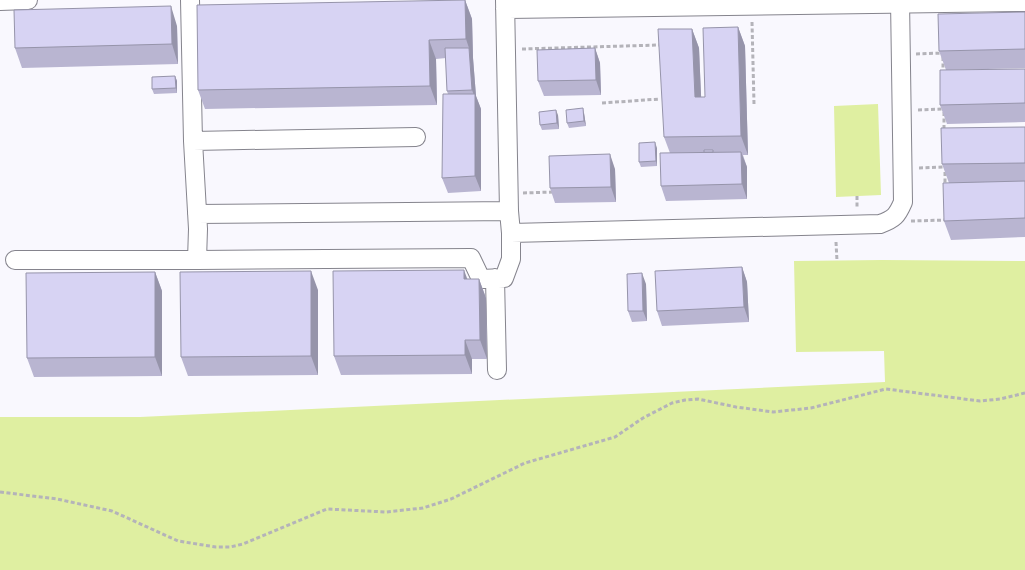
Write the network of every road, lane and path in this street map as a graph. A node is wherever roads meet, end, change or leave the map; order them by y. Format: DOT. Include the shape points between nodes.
graph roads {
  1 [pos="28,0"];
  2 [pos="190,0"];
  3 [pos="0,1"];
  4 [pos="900,2"];
  5 [pos="1025,2"];
  6 [pos="505,4"];
  7 [pos="751,6"];
  8 [pos="659,45"];
  9 [pos="506,49"];
  10 [pos="901,55"];
  11 [pos="943,81"];
  12 [pos="660,99"];
  13 [pos="944,100"];
  14 [pos="602,103"];
  15 [pos="754,104"];
  16 [pos="945,109"];
  17 [pos="902,110"];
  18 [pos="416,137"];
  19 [pos="944,138"];
  20 [pos="193,141"];
  21 [pos="904,169"];
  22 [pos="555,192"];
  23 [pos="945,193"];
  24 [pos="509,202"];
  25 [pos="946,211"];
  26 [pos="898,212"];
  27 [pos="197,214"];
  28 [pos="511,232"];
  29 [pos="15,260"];
  30 [pos="197,260"];
  31 [pos="495,278"];
  32 [pos="497,370"];
  33 [pos="1025,393"];
  34 [pos="0,492"];
  1 -- 3 [label="lane"];
  2 -- 20 [label="lane"];
  4 -- 5 [label="lane"];
  4 -- 7 [label="lane"];
  4 -- 10 [label="lane"];
  6 -- 7 [label="lane"];
  6 -- 9 [label="lane"];
  7 -- 15 [label="path"];
  8 -- 9 [label="path"];
  9 -- 24 [label="lane"];
  10 -- 11 [label="path" via="944,54"];
  10 -- 17 [label="lane"];
  12 -- 14 [label="path"];
  13 -- 16 [label="path"];
  16 -- 17 [label="path"];
  16 -- 19 [label="path"];
  17 -- 21 [label="lane"];
  18 -- 20 [label="lane"];
  20 -- 27 [label="lane"];
  21 -- 23 [label="path" via="947,167"];
  21 -- 26 [label="lane" via="903,202"];
  22 -- 24 [label="path"];
  24 -- 27 [label="lane"];
  24 -- 28 [label="lane"];
  25 -- 26 [label="path" via="948,220 912,221"];
  26 -- 28 [label="lane" via="892,220 880,224"];
  27 -- 30 [label="lane"];
  28 -- 31 [label="lane" via="510,260 504,278"];
  29 -- 30 [label="lane"];
  30 -- 31 [label="lane" via="471,258 481,279"];
  31 -- 32 [label="lane"];
  33 -- 34 [label="path" via="980,400 886,389 811,408 773,412 698,399 685,400 643,418 615,437 525,462 451,499 423,508 386,512 327,509 230,547 216,548 178,541 133,519 91,505"];
}
